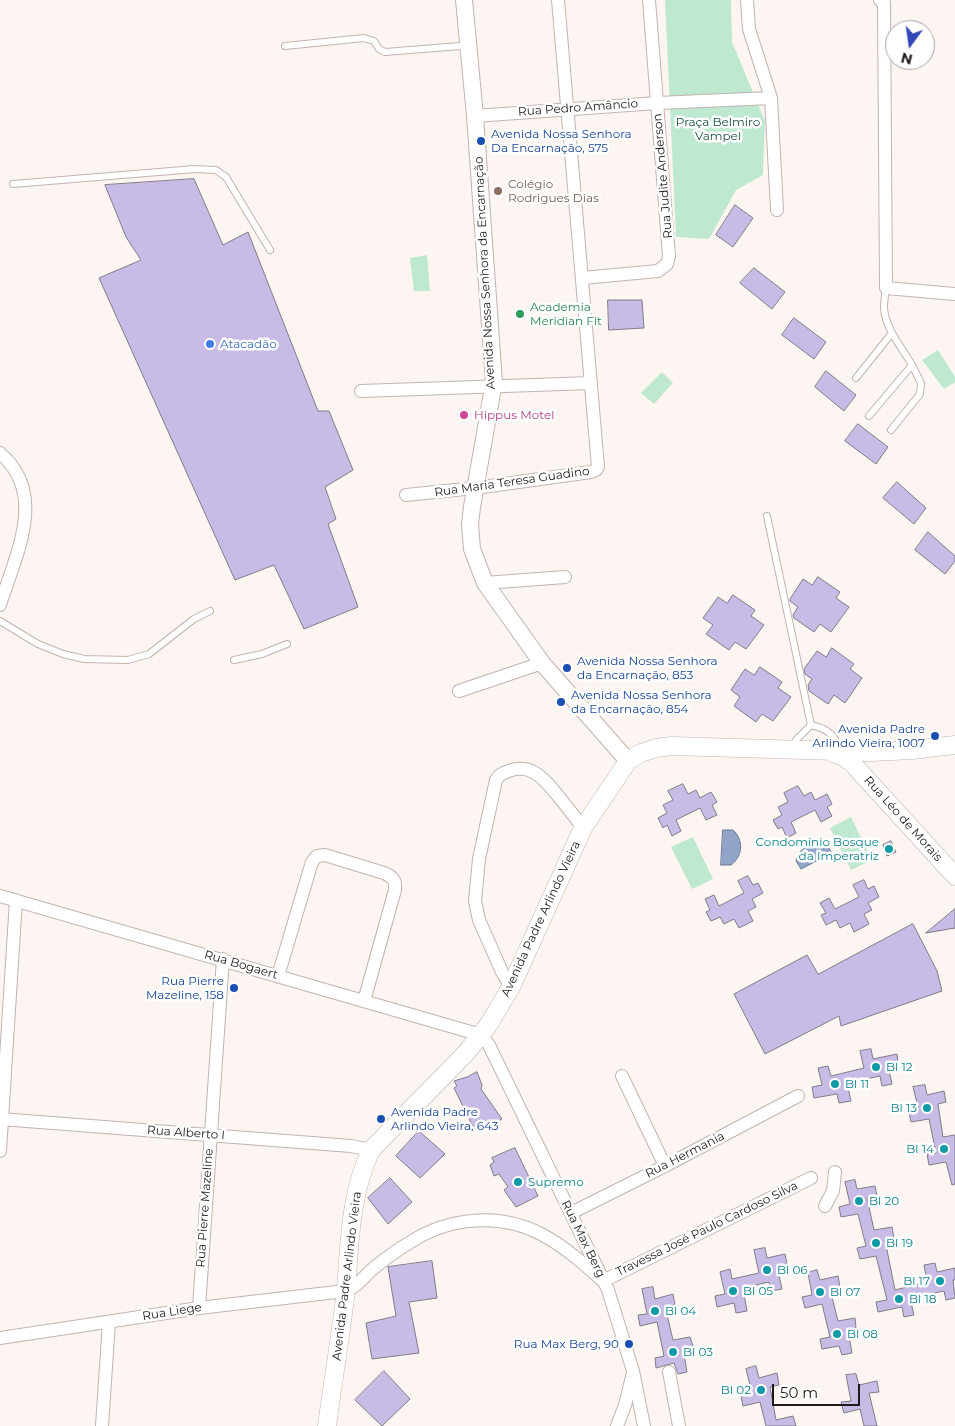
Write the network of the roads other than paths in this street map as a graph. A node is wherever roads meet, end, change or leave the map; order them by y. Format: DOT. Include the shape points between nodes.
graph roads {
  1 [pos="464,0"];
  2 [pos="558,0"];
  3 [pos="649,0"];
  4 [pos="748,0"];
  5 [pos="880,0"];
  6 [pos="285,46"];
  7 [pos="469,48"];
  8 [pos="771,98"];
  9 [pos="657,103"];
  10 [pos="567,109"];
  11 [pos="475,116"];
  12 [pos="12,184"];
  13 [pos="777,210"];
  14 [pos="270,250"];
  15 [pos="582,278"];
  16 [pos="886,288"];
  17 [pos="955,294"];
  18 [pos="892,333"];
  19 [pos="912,365"];
  20 [pos="856,378"];
  21 [pos="590,383"];
  22 [pos="494,387"];
  23 [pos="361,390"];
  24 [pos="868,416"];
  25 [pos="890,430"];
  26 [pos="0,453"];
  27 [pos="475,488"];
  28 [pos="406,495"];
  29 [pos="767,516"];
  30 [pos="565,577"];
  31 [pos="485,583"];
  32 [pos="0,604"];
  33 [pos="210,611"];
  34 [pos="0,620"];
  35 [pos="287,644"];
  36 [pos="234,660"];
  37 [pos="542,663"];
  38 [pos="459,690"];
  39 [pos="811,725"];
  40 [pos="955,745"];
  41 [pos="793,750"];
  42 [pos="847,757"];
  43 [pos="628,761"];
  44 [pos="583,828"];
  45 [pos="955,876"];
  46 [pos="0,896"];
  47 [pos="16,900"];
  48 [pos="223,960"];
  49 [pos="278,976"];
  50 [pos="511,987"];
  51 [pos="364,1001"];
  52 [pos="481,1035"];
  53 [pos="622,1076"];
  54 [pos="798,1096"];
  55 [pos="1,1119"];
  56 [pos="211,1134"];
  57 [pos="371,1150"];
  58 [pos="0,1151"];
  59 [pos="665,1166"];
  60 [pos="835,1172"];
  61 [pos="811,1178"];
  62 [pos="825,1206"];
  63 [pos="571,1213"];
  64 [pos="603,1281"];
  65 [pos="345,1291"];
  66 [pos="198,1308"];
  67 [pos="108,1322"];
  68 [pos="0,1338"];
  69 [pos="633,1370"];
  70 [pos="669,1372"];
  71 [pos="331,1421"];
  72 [pos="102,1426"];
  73 [pos="617,1426"];
  74 [pos="644,1426"];
  75 [pos="679,1426"];
  1 -- 7 [label="street, Avenida Nossa Senhora da Encarnação"];
  2 -- 10 [label="street, Rua Maria Teresa Guadino"];
  3 -- 9 [label="street, Rua Judite Anderson"];
  4 -- 8 [label="street" via="749,29"];
  5 -- 16 [label="street" via="884,3"];
  6 -- 7 [label="lane" via="364,38 374,41 379,50 385,52"];
  7 -- 11 [label="street, Avenida Nossa Senhora da Encarnação"];
  8 -- 9 [label="street, Rua Pedro Amâncio"];
  8 -- 13 [label="street"];
  9 -- 10 [label="street, Rua Pedro Amâncio"];
  9 -- 15 [label="street, Rua Judite Anderson" via="669,249 667,264 648,274"];
  10 -- 11 [label="street, Rua Pedro Amâncio"];
  10 -- 15 [label="street, Rua Maria Teresa Guadino"];
  11 -- 22 [label="street, Avenida Nossa Senhora da Encarnação"];
  12 -- 14 [label="lane" via="216,170 226,176"];
  15 -- 21 [label="street, Rua Maria Teresa Guadino"];
  16 -- 17 [label="street"];
  16 -- 18 [label="lane" via="884,308"];
  18 -- 19 [label="lane"];
  18 -- 20 [label="lane"];
  19 -- 24 [label="lane"];
  19 -- 25 [label="lane" via="920,383 920,394"];
  21 -- 22 [label="street"];
  21 -- 27 [label="street, Rua Maria Teresa Guadino" via="597,469"];
  22 -- 23 [label="street"];
  22 -- 27 [label="street, Avenida Nossa Senhora da Encarnação"];
  26 -- 32 [label="street" via="10,462 22,483 26,507 23,530"];
  27 -- 28 [label="street, Rua Maria Teresa Guadino"];
  27 -- 31 [label="street, Avenida Nossa Senhora da Encarnação" via="470,524 472,548"];
  29 -- 39 [label="lane"];
  30 -- 31 [label="street"];
  31 -- 37 [label="street, Avenida Nossa Senhora da Encarnação"];
  33 -- 34 [label="lane" via="194,619 149,654 128,660 84,659 63,654 38,644"];
  35 -- 36 [label="lane"];
  37 -- 38 [label="street"];
  37 -- 43 [label="street, Avenida Nossa Senhora da Encarnação"];
  39 -- 41 [label="lane" via="796,740"];
  39 -- 42 [label="lane" via="830,733"];
  40 -- 42 [label="main road"];
  41 -- 42 [label="main road, Rua Léo de Morais"];
  41 -- 43 [label="main road" via="672,746 641,753"];
  42 -- 45 [label="main road, Rua Léo de Morais"];
  43 -- 44 [label="main road, Avenida Padre Arlindo Vieira"];
  44 -- 50 [label="main road, Avenida Padre Arlindo Vieira"];
  44 -- 50 [label="street" via="544,778 533,771 518,768 496,780 475,902 479,920"];
  46 -- 47 [label="street, Rua Bogaert"];
  47 -- 48 [label="street, Rua Bogaert"];
  47 -- 55 [label="street"];
  48 -- 49 [label="street, Rua Bogaert"];
  48 -- 56 [label="street, Rua Pierre Mazeline"];
  49 -- 51 [label="street, Rua Bogaert"];
  49 -- 51 [label="street" via="312,862 317,856 325,855 384,873 396,883"];
  50 -- 52 [label="main road, Avenida Padre Arlindo Vieira"];
  51 -- 52 [label="street, Rua Bogaert"];
  52 -- 57 [label="main road, Avenida Padre Arlindo Vieira"];
  52 -- 63 [label="street, Rua Max Berg" via="490,1045"];
  53 -- 59 [label="street"];
  54 -- 59 [label="street, Rua Hermania"];
  55 -- 56 [label="street, Rua Alberto I"];
  55 -- 58 [label="street"];
  56 -- 57 [label="street, Rua Alberto I"];
  56 -- 66 [label="street, Rua Pierre Mazeline"];
  57 -- 65 [label="main road, Avenida Padre Arlindo Vieira" via="362,1169 353,1206"];
  59 -- 63 [label="street, Rua Hermania"];
  60 -- 62 [label="street" via="833,1192"];
  61 -- 64 [label="street, Travessa José Paulo Cardoso Silva"];
  63 -- 64 [label="street, Rua Max Berg"];
  64 -- 65 [label="street" via="542,1234 512,1224 477,1220 445,1225 410,1242"];
  64 -- 69 [label="street, Rua Max Berg"];
  65 -- 66 [label="street, Rua Liege"];
  65 -- 71 [label="main road, Avenida Padre Arlindo Vieira"];
  66 -- 67 [label="street, Rua Liege"];
  67 -- 68 [label="street, Rua Liege"];
  67 -- 72 [label="street"];
  69 -- 73 [label="street"];
  69 -- 74 [label="street, Rua Max Berg"];
  70 -- 75 [label="street"];
}
